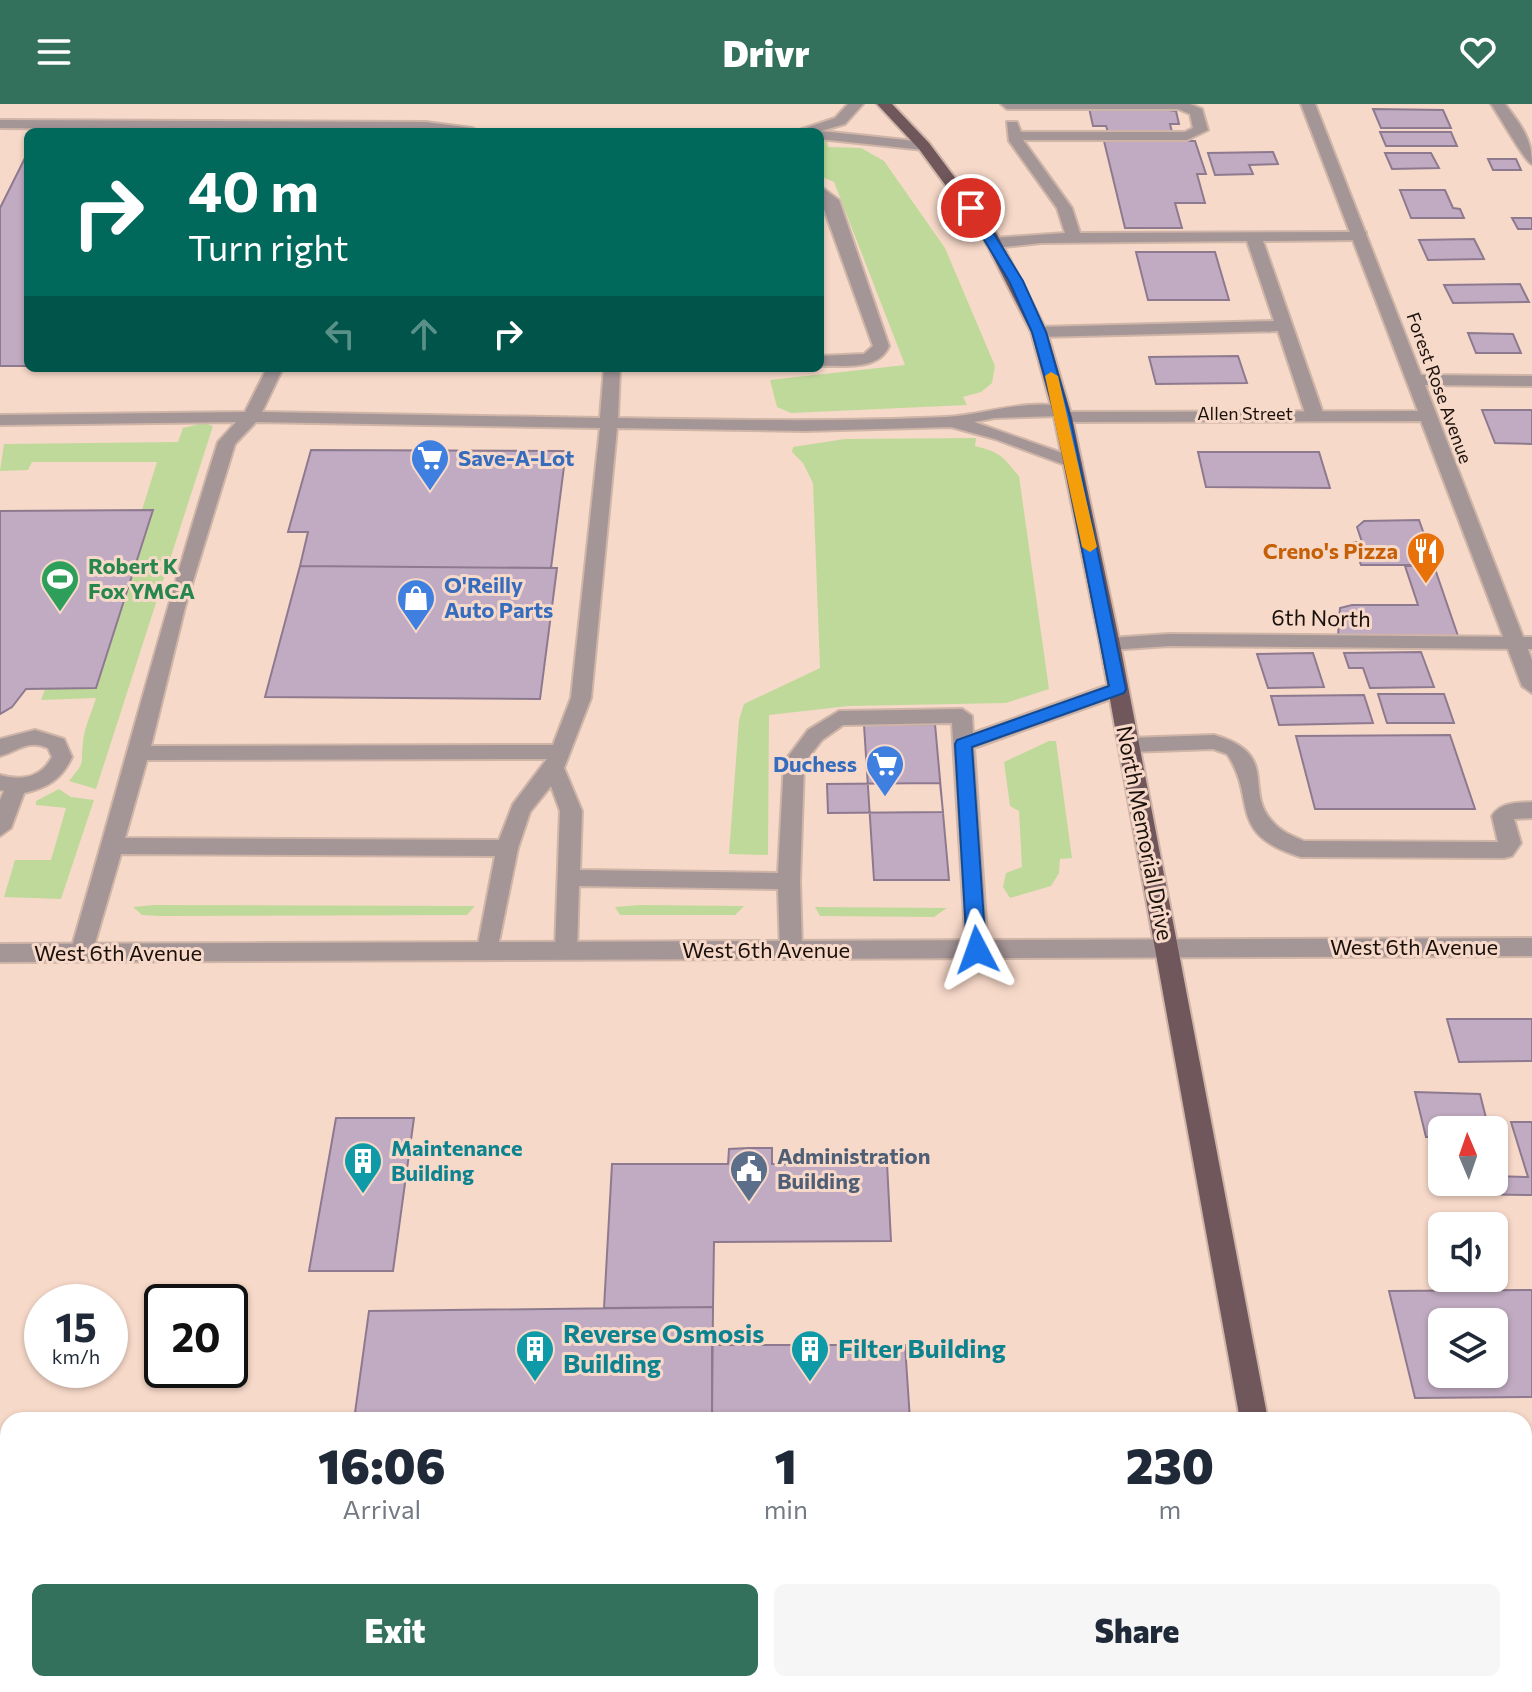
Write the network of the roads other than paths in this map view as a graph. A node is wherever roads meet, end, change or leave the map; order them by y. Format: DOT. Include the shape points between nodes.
graph roads {
  1 [pos="856,104"];
  2 [pos="884,104"];
  3 [pos="1007,104"];
  4 [pos="1308,104"];
  5 [pos="1498,104"];
  6 [pos="1193,107"];
  7 [pos="0,124"];
  8 [pos="441,128"];
  9 [pos="815,128"];
  10 [pos="824,135"];
  11 [pos="1015,136"];
  12 [pos="924,146"];
  13 [pos="1532,160"];
  14 [pos="824,194"];
  15 [pos="1361,235"];
  16 [pos="1074,237"];
  17 [pos="1254,238"];
  18 [pos="994,243"];
  19 [pos="1286,326"];
  20 [pos="1039,332"];
  21 [pos="824,361"];
  22 [pos="273,372"];
  23 [pos="612,372"];
  24 [pos="1414,380"];
  25 [pos="1532,381"];
  26 [pos="1314,413"];
  27 [pos="1062,414"];
  28 [pos="1427,416"];
  29 [pos="251,417"];
  30 [pos="0,420"];
  31 [pos="951,422"];
  32 [pos="608,424"];
  33 [pos="1073,463"];
  34 [pos="1524,643"];
  35 [pos="1110,644"];
  36 [pos="1532,686"];
  37 [pos="1118,689"];
  38 [pos="963,744"];
  39 [pos="1129,745"];
  40 [pos="0,749"];
  41 [pos="139,753"];
  42 [pos="557,760"];
  43 [pos="8,784"];
  44 [pos="1532,810"];
  45 [pos="0,828"];
  46 [pos="113,846"];
  47 [pos="507,848"];
  48 [pos="570,878"];
  49 [pos="789,881"];
  50 [pos="1166,947"];
  51 [pos="1532,947"];
  52 [pos="488,950"];
  53 [pos="566,950"];
  54 [pos="791,950"];
  55 [pos="977,950"];
  56 [pos="0,953"];
  57 [pos="81,953"];
  58 [pos="1253,1412"];
  1 -- 9 [label="street" via="840,121"];
  2 -- 12 [label="main road, North Memorial Drive"];
  3 -- 6 [label="street"];
  3 -- 11 [label="street"];
  4 -- 15 [label="street, Forest Rose Avenue"];
  5 -- 13 [label="street"];
  6 -- 11 [label="street" via="1203,125 1187,136"];
  7 -- 8 [label="street" via="318,119"];
  10 -- 12 [label="street"];
  11 -- 16 [label="street" via="1064,208"];
  12 -- 18 [label="main road, North Memorial Drive"];
  14 -- 21 [label="street" via="831,200 881,346 867,359"];
  15 -- 17 [label="street"];
  15 -- 24 [label="street, Forest Rose Avenue"];
  16 -- 17 [label="street"];
  16 -- 18 [label="street"];
  17 -- 19 [label="street"];
  18 -- 20 [label="main road, North Memorial Drive"];
  19 -- 20 [label="street"];
  19 -- 26 [label="street"];
  20 -- 27 [label="main road, North Memorial Drive"];
  22 -- 29 [label="street"];
  23 -- 32 [label="street"];
  24 -- 25 [label="street"];
  24 -- 28 [label="street, Forest Rose Avenue"];
  26 -- 27 [label="street, Allen Street"];
  26 -- 28 [label="street, Allen Street"];
  27 -- 31 [label="street, Allen Street" via="995,413"];
  27 -- 33 [label="main road, North Memorial Drive"];
  28 -- 34 [label="street, Forest Rose Avenue"];
  29 -- 30 [label="street, Allen Street"];
  29 -- 32 [label="street, Allen Street"];
  29 -- 41 [label="street" via="227,442 175,607"];
  31 -- 32 [label="street, Allen Street"];
  31 -- 33 [label="street, Allen Street"];
  32 -- 42 [label="street" via="581,698"];
  33 -- 35 [label="main road, North Memorial Drive"];
  34 -- 35 [label="street, 6th North"];
  34 -- 36 [label="street, Forest Rose Avenue"];
  35 -- 37 [label="main road, North Memorial Drive"];
  37 -- 38 [label="street"];
  37 -- 39 [label="main road, North Memorial Drive"];
  38 -- 49 [label="street" via="962,716 839,718 815,735 794,762"];
  38 -- 55 [label="street"];
  39 -- 44 [label="street" via="1214,742 1234,749 1243,761 1256,818 1274,837 1301,849 1504,850 1510,843 1503,816"];
  39 -- 50 [label="main road, North Memorial Drive"];
  40 -- 43 [label="street" via="30,737 50,740 61,750 54,771 37,782"];
  41 -- 42 [label="street"];
  41 -- 46 [label="street"];
  42 -- 47 [label="street" via="520,809"];
  42 -- 48 [label="street" via="571,811"];
  43 -- 45 [label="street"];
  46 -- 47 [label="street"];
  46 -- 57 [label="street"];
  47 -- 52 [label="street"];
  48 -- 49 [label="street"];
  48 -- 53 [label="street"];
  49 -- 54 [label="street"];
  50 -- 51 [label="street, West 6th Avenue"];
  50 -- 55 [label="street, West 6th Avenue"];
  50 -- 58 [label="main road, North Memorial Drive"];
  52 -- 53 [label="street, West 6th Avenue"];
  52 -- 57 [label="street, West 6th Avenue"];
  53 -- 54 [label="street, West 6th Avenue"];
  54 -- 55 [label="street, West 6th Avenue"];
  56 -- 57 [label="street, West 6th Avenue"];
}
